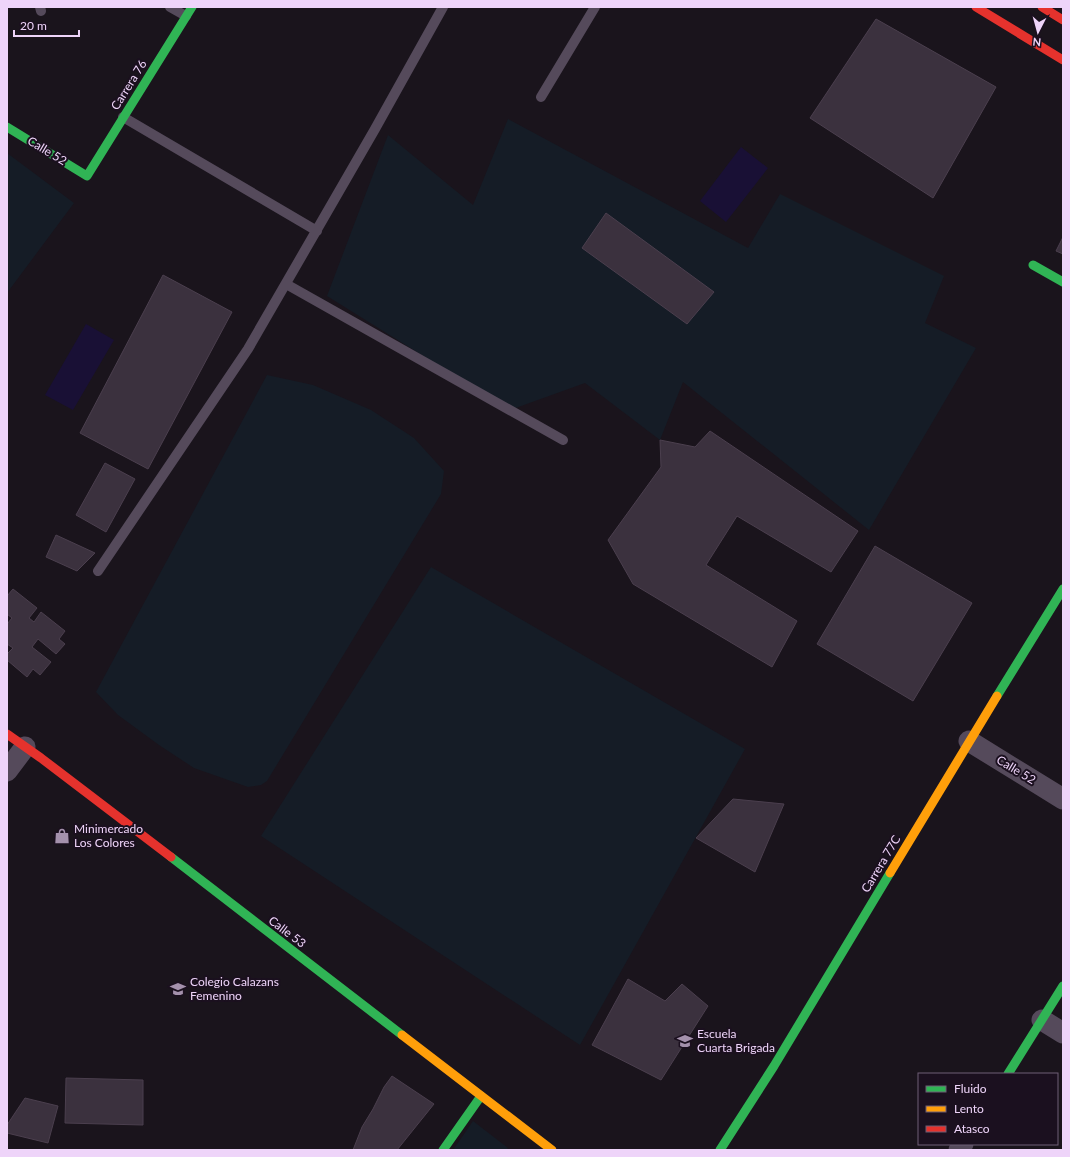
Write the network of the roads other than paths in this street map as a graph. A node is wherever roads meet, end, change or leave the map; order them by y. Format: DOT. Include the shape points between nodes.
graph roads {
  1 [pos="170,7"];
  2 [pos="192,7"];
  3 [pos="443,7"];
  4 [pos="595,7"];
  5 [pos="976,7"];
  6 [pos="1042,7"];
  7 [pos="186,16"];
  8 [pos="1063,20"];
  9 [pos="1063,60"];
  10 [pos="541,97"];
  11 [pos="123,117"];
  12 [pos="7,127"];
  13 [pos="87,176"];
  14 [pos="317,231"];
  15 [pos="1033,266"];
  16 [pos="1063,282"];
  17 [pos="286,284"];
  18 [pos="563,440"];
  19 [pos="98,571"];
  20 [pos="1063,589"];
  21 [pos="7,734"];
  22 [pos="969,741"];
  23 [pos="25,747"];
  24 [pos="7,770"];
  25 [pos="1063,799"];
  26 [pos="1063,986"];
  27 [pos="1042,1020"];
  28 [pos="1063,1033"];
  29 [pos="1009,1073"];
  30 [pos="481,1096"];
  31 [pos="443,1150"];
  32 [pos="552,1150"];
  33 [pos="720,1150"];
  1 -- 7 [label="lane"];
  2 -- 7 [label="street, Carrera 76"];
  3 -- 14 [label="lane"];
  4 -- 10 [label="lane"];
  5 -- 9 [label="street"];
  6 -- 8 [label="street"];
  7 -- 11 [label="street, Carrera 76"];
  11 -- 13 [label="street, Carrera 76"];
  11 -- 14 [label="lane"];
  12 -- 13 [label="street, Calle 52"];
  14 -- 17 [label="lane"];
  15 -- 16 [label="street"];
  17 -- 18 [label="lane"];
  17 -- 19 [label="lane" via="248,349"];
  20 -- 22 [label="street, Carrera 77C"];
  21 -- 23 [label="street, Calle 53"];
  22 -- 25 [label="street, Calle 52"];
  22 -- 33 [label="street, Carrera 77C" via="774,1066"];
  23 -- 24 [label="street"];
  23 -- 30 [label="street, Calle 53"];
  26 -- 27 [label="street"];
  27 -- 28 [label="street"];
  27 -- 29 [label="street"];
  30 -- 31 [label="street"];
  30 -- 32 [label="street, Calle 53"];
}
